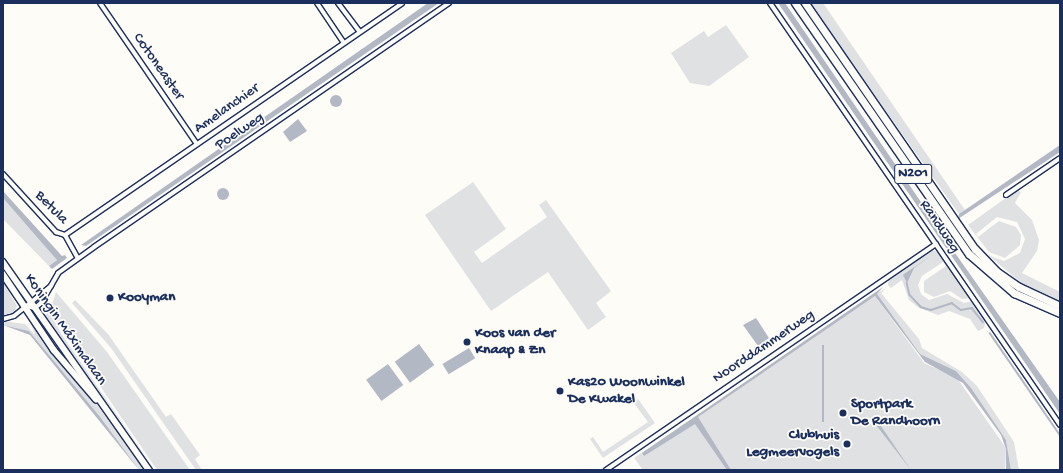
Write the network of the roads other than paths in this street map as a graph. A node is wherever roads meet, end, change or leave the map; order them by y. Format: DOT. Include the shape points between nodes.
graph roads {
  1 [pos="100,3"];
  2 [pos="317,3"];
  3 [pos="338,3"];
  4 [pos="402,3"];
  5 [pos="449,3"];
  6 [pos="770,3"];
  7 [pos="795,3"];
  8 [pos="805,3"];
  9 [pos="360,32"];
  10 [pos="344,43"];
  11 [pos="197,144"];
  12 [pos="1060,158"];
  13 [pos="3,174"];
  14 [pos="1006,195"];
  15 [pos="65,235"];
  16 [pos="936,244"];
  17 [pos="78,258"];
  18 [pos="3,262"];
  19 [pos="3,274"];
  20 [pos="51,286"];
  21 [pos="28,304"];
  22 [pos="1060,306"];
  23 [pos="35,308"];
  24 [pos="1060,313"];
  25 [pos="3,319"];
  26 [pos="107,411"];
  27 [pos="1060,425"];
  28 [pos="149,470"];
  29 [pos="606,470"];
  1 -- 11 [label="street, Cotoneaster"];
  2 -- 10 [label="street"];
  3 -- 9 [label="street"];
  4 -- 9 [label="street, Amelanchier"];
  5 -- 17 [label="street, Poelweg"];
  6 -- 16 [label="street, Randweg"];
  7 -- 24 [label="highway, N201" via="969,254 1014,293"];
  8 -- 22 [label="highway, N201" via="975,249 996,271 1018,286"];
  9 -- 10 [label="street, Amelanchier"];
  10 -- 11 [label="street, Amelanchier"];
  11 -- 15 [label="street, Amelanchier"];
  12 -- 14 [label="street"];
  13 -- 15 [label="street, Betula" via="56,232"];
  15 -- 17 [label="street, Betula"];
  16 -- 27 [label="street, Randweg"];
  16 -- 29 [label="street, Noorddammerweg"];
  17 -- 20 [label="street, Poelweg" via="58,273"];
  18 -- 21 [label="main road, Koningin Máximalaan"];
  19 -- 21 [label="main road, Koningin Máximalaan"];
  20 -- 21 [label="street, Poelweg"];
  20 -- 23 [label="street, Poelweg" via="48,295"];
  21 -- 23 [label="main road, Koningin Máximalaan"];
  21 -- 25 [label="street, Poelweg" via="14,316"];
  21 -- 26 [label="main road, Koningin Máximalaan" via="54,350"];
  23 -- 26 [label="main road, Koningin Máximalaan"];
  26 -- 28 [label="main road, Koningin Máximalaan"];
}
